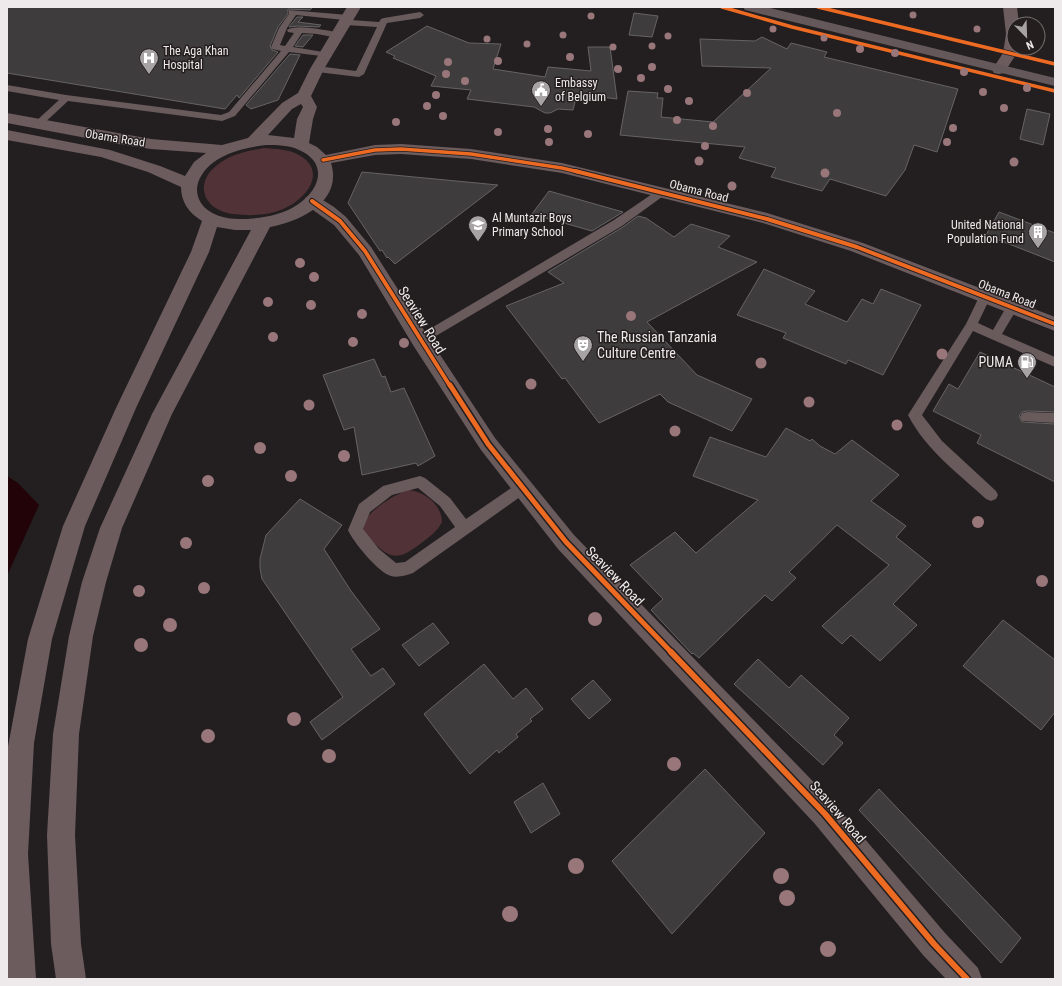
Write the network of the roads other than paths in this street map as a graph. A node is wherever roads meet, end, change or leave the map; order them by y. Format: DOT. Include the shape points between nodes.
graph roads {
  1 [pos="750,7"];
  2 [pos="791,7"];
  3 [pos="1010,7"];
  4 [pos="300,10"];
  5 [pos="420,15"];
  6 [pos="349,16"];
  7 [pos="382,25"];
  8 [pos="287,30"];
  9 [pos="300,30"];
  10 [pos="338,35"];
  11 [pos="275,47"];
  12 [pos="287,49"];
  13 [pos="326,56"];
  14 [pos="1002,64"];
  15 [pos="318,69"];
  16 [pos="1055,71"];
  17 [pos="1055,82"];
  18 [pos="7,88"];
  19 [pos="304,96"];
  20 [pos="66,98"];
  21 [pos="7,118"];
  22 [pos="38,124"];
  23 [pos="7,135"];
  24 [pos="253,142"];
  25 [pos="301,145"];
  26 [pos="224,150"];
  27 [pos="323,160"];
  28 [pos="189,184"];
  29 [pos="662,192"];
  30 [pos="312,202"];
  31 [pos="211,219"];
  32 [pos="264,223"];
  33 [pos="985,296"];
  34 [pos="1012,307"];
  35 [pos="1055,324"];
  36 [pos="971,325"];
  37 [pos="995,336"];
  38 [pos="420,340"];
  39 [pos="1055,362"];
  40 [pos="1027,417"];
  41 [pos="1055,418"];
  42 [pos="522,488"];
  43 [pos="991,495"];
  44 [pos="465,529"];
  45 [pos="20,979"];
  46 [pos="71,979"];
  47 [pos="966,979"];
  1 -- 14 [label="highway"];
  2 -- 14 [label="highway"];
  3 -- 14 [label="main road" via="1013,34 1010,54"];
  4 -- 6 [label="lane"];
  4 -- 8 [label="lane"];
  4 -- 11 [label="lane" via="292,12 292,17 283,28"];
  5 -- 7 [label="lane" via="384,21"];
  6 -- 7 [label="lane"];
  6 -- 10 [label="main road"];
  7 -- 15 [label="lane" via="360,74"];
  8 -- 9 [label="lane"];
  8 -- 11 [label="lane"];
  9 -- 10 [label="lane"];
  9 -- 12 [label="lane"];
  10 -- 13 [label="main road"];
  11 -- 12 [label="lane"];
  12 -- 13 [label="lane"];
  12 -- 20 [label="lane" via="232,114 222,118"];
  13 -- 15 [label="main road"];
  14 -- 16 [label="highway"];
  14 -- 17 [label="highway"];
  15 -- 19 [label="main road"];
  18 -- 20 [label="lane"];
  19 -- 24 [label="main road" via="287,106"];
  19 -- 25 [label="main road" via="310,107"];
  20 -- 22 [label="lane"];
  21 -- 22 [label="main road, Obama Road"];
  22 -- 26 [label="main road, Obama Road" via="131,141"];
  23 -- 28 [label="main road, Obama Road" via="104,153 154,169"];
  24 -- 25 [label="main road" via="278,140"];
  24 -- 26 [label="main road"];
  25 -- 27 [label="main road"];
  26 -- 28 [label="main road" via="201,165"];
  27 -- 29 [label="main road, Obama Road" via="375,150 401,149 471,154 562,168"];
  27 -- 30 [label="main road" via="327,176 325,185"];
  28 -- 31 [label="main road" via="190,200 202,214"];
  29 -- 33 [label="main road, Obama Road" via="767,219 857,246"];
  29 -- 38 [label="lane" via="618,223"];
  30 -- 32 [label="main road" via="291,215"];
  30 -- 38 [label="street, Seaview Road" via="328,211 355,238"];
  31 -- 32 [label="main road" via="235,225"];
  31 -- 45 [label="main road" via="200,252 126,408 74,526 40,639 21,743 14,854"];
  32 -- 46 [label="main road" via="162,414 111,528 94,582 81,636 66,734 61,835 66,944"];
  33 -- 34 [label="main road, Obama Road"];
  33 -- 36 [label="lane"];
  34 -- 35 [label="main road, Obama Road"];
  34 -- 37 [label="lane"];
  36 -- 37 [label="lane"];
  36 -- 43 [label="lane" via="915,415 928,436"];
  37 -- 39 [label="lane"];
  38 -- 42 [label="street, Seaview Road" via="488,444"];
  40 -- 41 [label="lane"];
  42 -- 44 [label="lane"];
  42 -- 47 [label="street, Seaview Road" via="566,542 826,814"];
  44 -- 44 [label="lane" via="408,568 393,570 374,554 355,530 364,508 388,490 420,482 445,502"];
}
